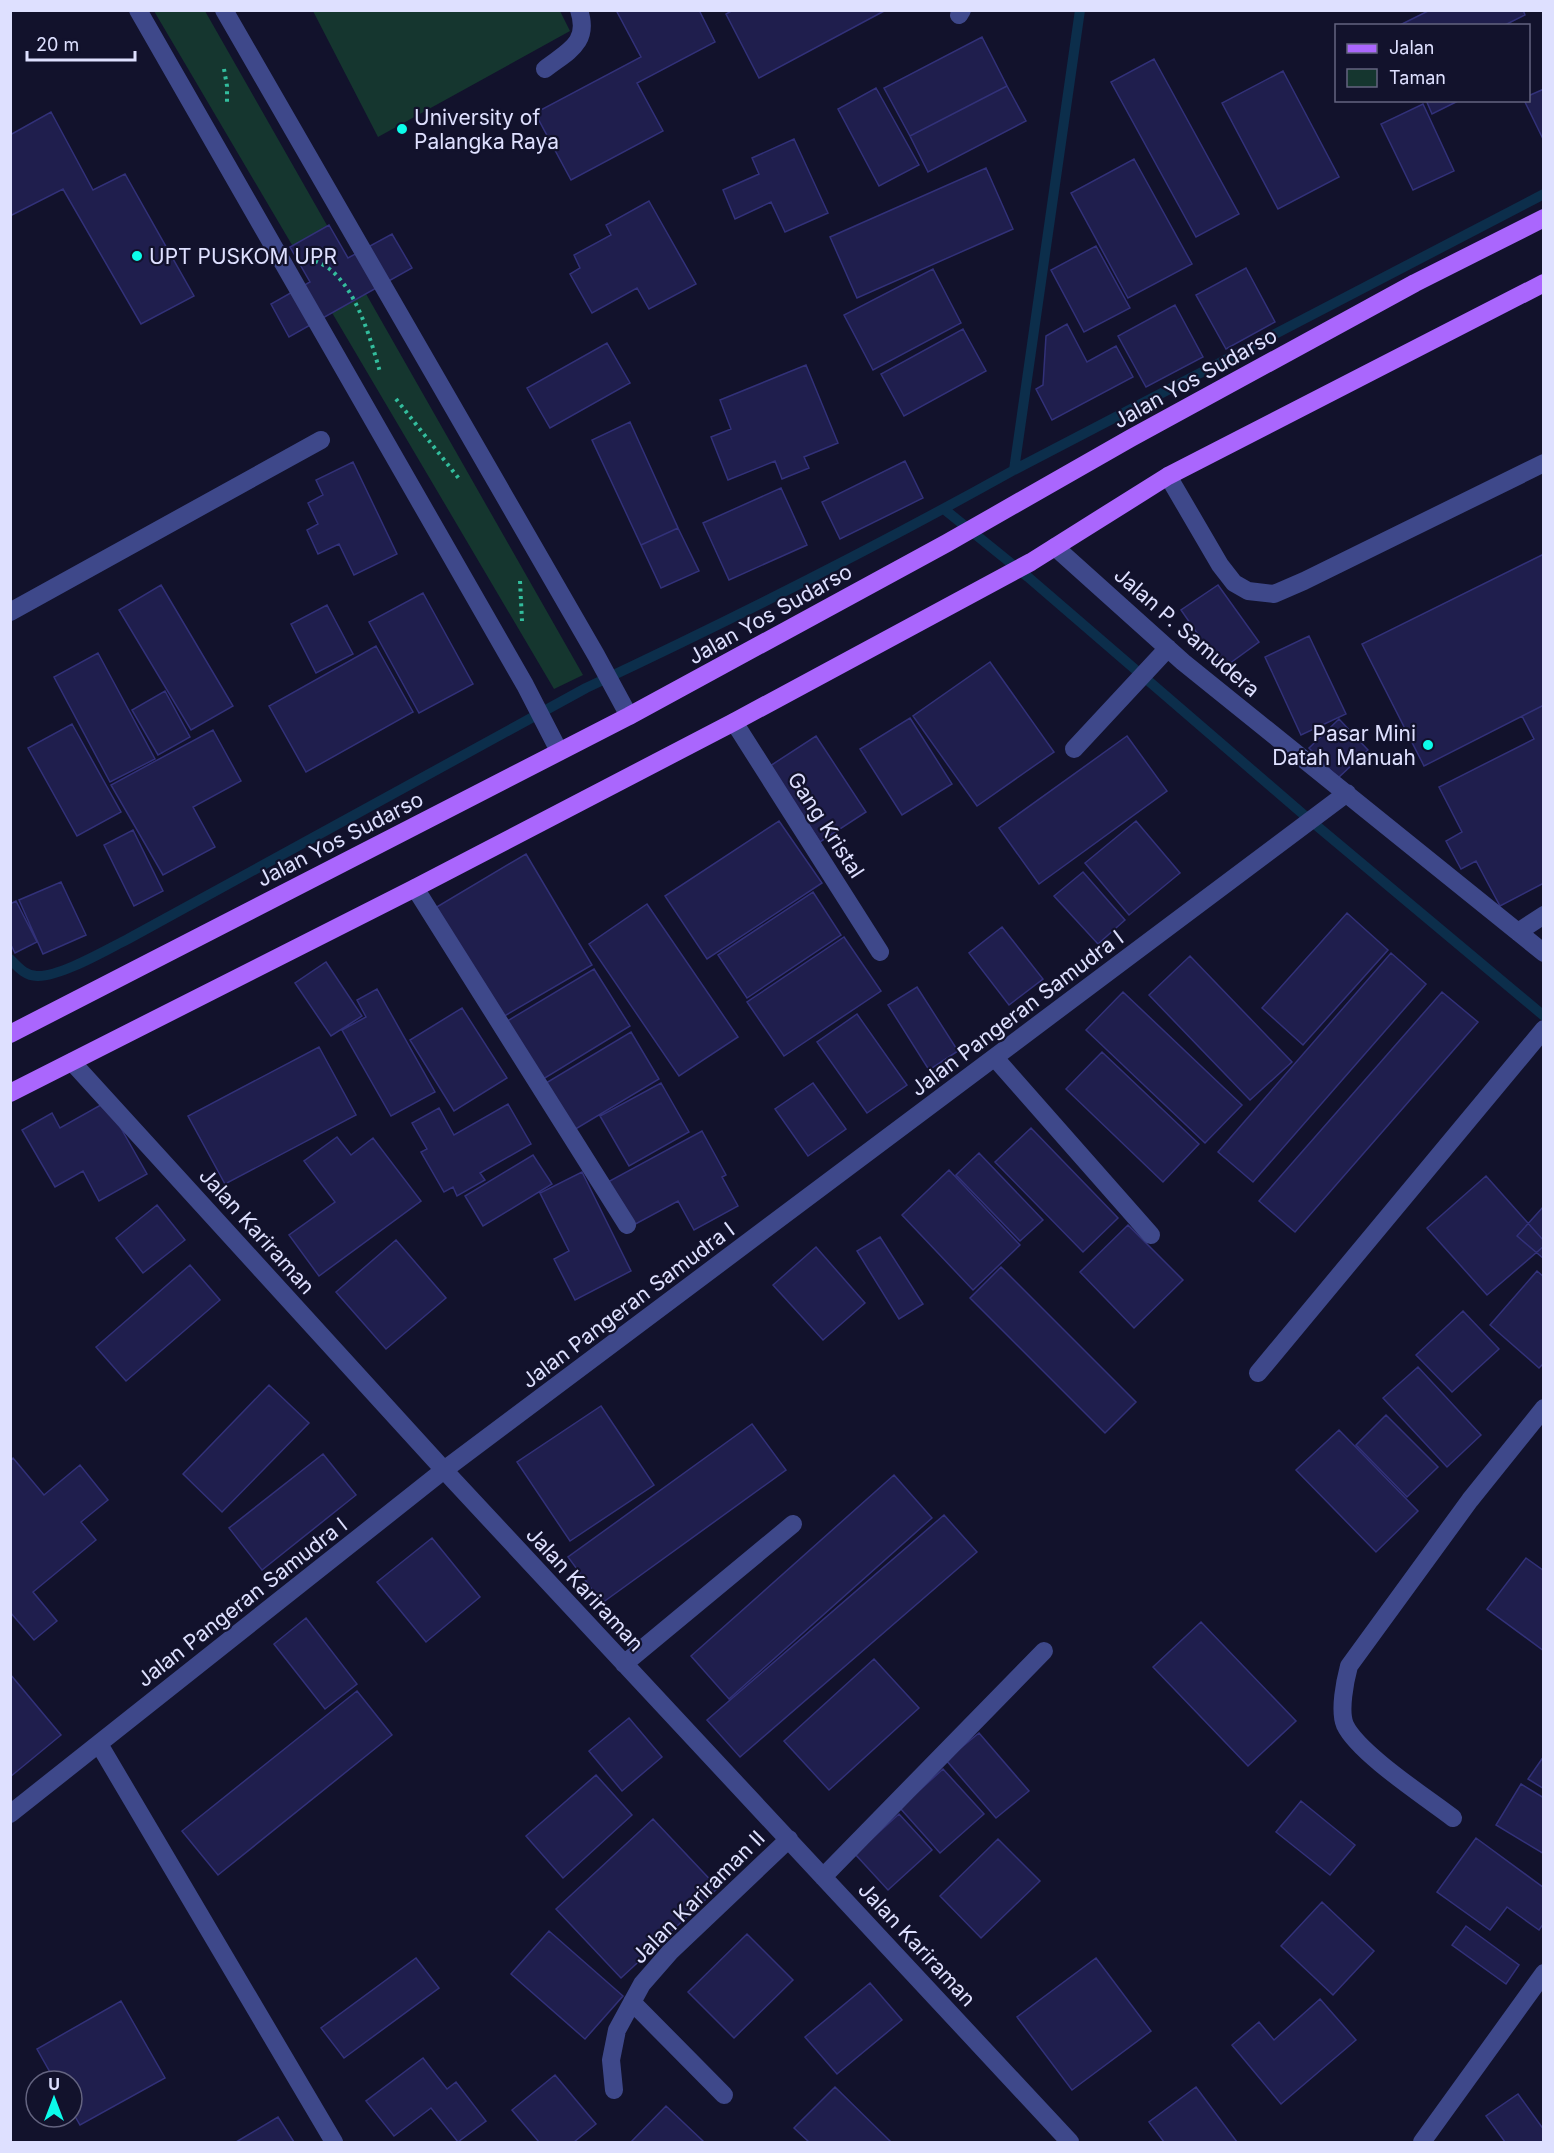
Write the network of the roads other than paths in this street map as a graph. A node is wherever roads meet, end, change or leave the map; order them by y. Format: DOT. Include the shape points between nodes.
graph roads {
  1 [pos="138,10"];
  2 [pos="224,10"];
  3 [pos="579,10"];
  4 [pos="546,69"];
  5 [pos="1544,218"];
  6 [pos="1544,283"];
  7 [pos="321,440"];
  8 [pos="1544,463"];
  9 [pos="1168,476"];
  10 [pos="1055,547"];
  11 [pos="10,612"];
  12 [pos="1168,648"];
  13 [pos="629,717"];
  14 [pos="734,723"];
  15 [pos="1074,749"];
  16 [pos="559,751"];
  17 [pos="1347,793"];
  18 [pos="415,888"];
  19 [pos="1544,915"];
  20 [pos="1518,932"];
  21 [pos="880,952"];
  22 [pos="1544,953"];
  23 [pos="1544,1029"];
  24 [pos="10,1034"];
  25 [pos="994,1058"];
  26 [pos="72,1062"];
  27 [pos="10,1093"];
  28 [pos="627,1225"];
  29 [pos="1151,1235"];
  30 [pos="1258,1373"];
  31 [pos="1544,1408"];
  32 [pos="444,1470"];
  33 [pos="793,1524"];
  34 [pos="1044,1651"];
  35 [pos="624,1664"];
  36 [pos="99,1743"];
  37 [pos="10,1814"];
  38 [pos="1453,1818"];
  39 [pos="789,1839"];
  40 [pos="823,1876"];
  41 [pos="1544,1973"];
  42 [pos="632,2002"];
  43 [pos="614,2090"];
  44 [pos="724,2095"];
  45 [pos="334,2142"];
  46 [pos="1070,2142"];
  47 [pos="1422,2142"];
  1 -- 16 [label="street" via="525,685"];
  2 -- 13 [label="street"];
  3 -- 4 [label="street" via="584,24 580,39"];
  5 -- 13 [label="main road, Jalan Yos Sudarso" via="1415,283"];
  6 -- 9 [label="main road"];
  7 -- 11 [label="street"];
  8 -- 9 [label="street" via="1274,594 1248,591 1234,584"];
  9 -- 10 [label="main road"];
  10 -- 12 [label="street, Jalan P. Samudera"];
  10 -- 14 [label="main road"];
  12 -- 15 [label="street"];
  12 -- 17 [label="street, Jalan P. Samudera"];
  13 -- 16 [label="main road, Jalan Yos Sudarso"];
  14 -- 18 [label="main road"];
  14 -- 21 [label="street, Gang Kristal"];
  16 -- 24 [label="main road, Jalan Yos Sudarso"];
  17 -- 20 [label="street, Jalan P. Samudera"];
  17 -- 25 [label="street, Jalan Pangeran Samudra I"];
  18 -- 26 [label="main road"];
  18 -- 28 [label="street"];
  19 -- 20 [label="street"];
  20 -- 22 [label="street, Jalan P. Samudera"];
  23 -- 30 [label="street"];
  25 -- 29 [label="street"];
  25 -- 32 [label="street, Jalan Pangeran Samudra I"];
  26 -- 27 [label="main road"];
  26 -- 32 [label="street, Jalan Kariraman"];
  31 -- 38 [label="street" via="1470,1500 1349,1666 1343,1691 1345,1724 1364,1749"];
  32 -- 35 [label="street, Jalan Kariraman"];
  32 -- 36 [label="street, Jalan Pangeran Samudra I"];
  33 -- 35 [label="street"];
  34 -- 40 [label="street"];
  35 -- 39 [label="street, Jalan Kariraman"];
  36 -- 37 [label="street, Jalan Pangeran Samudra I"];
  36 -- 45 [label="street"];
  39 -- 40 [label="street, Jalan Kariraman"];
  39 -- 42 [label="street, Jalan Kariraman II" via="670,1952"];
  40 -- 46 [label="street, Jalan Kariraman"];
  41 -- 47 [label="street"];
  42 -- 43 [label="street, Jalan Kariraman II" via="617,2030 611,2061"];
  42 -- 44 [label="street"];
}
